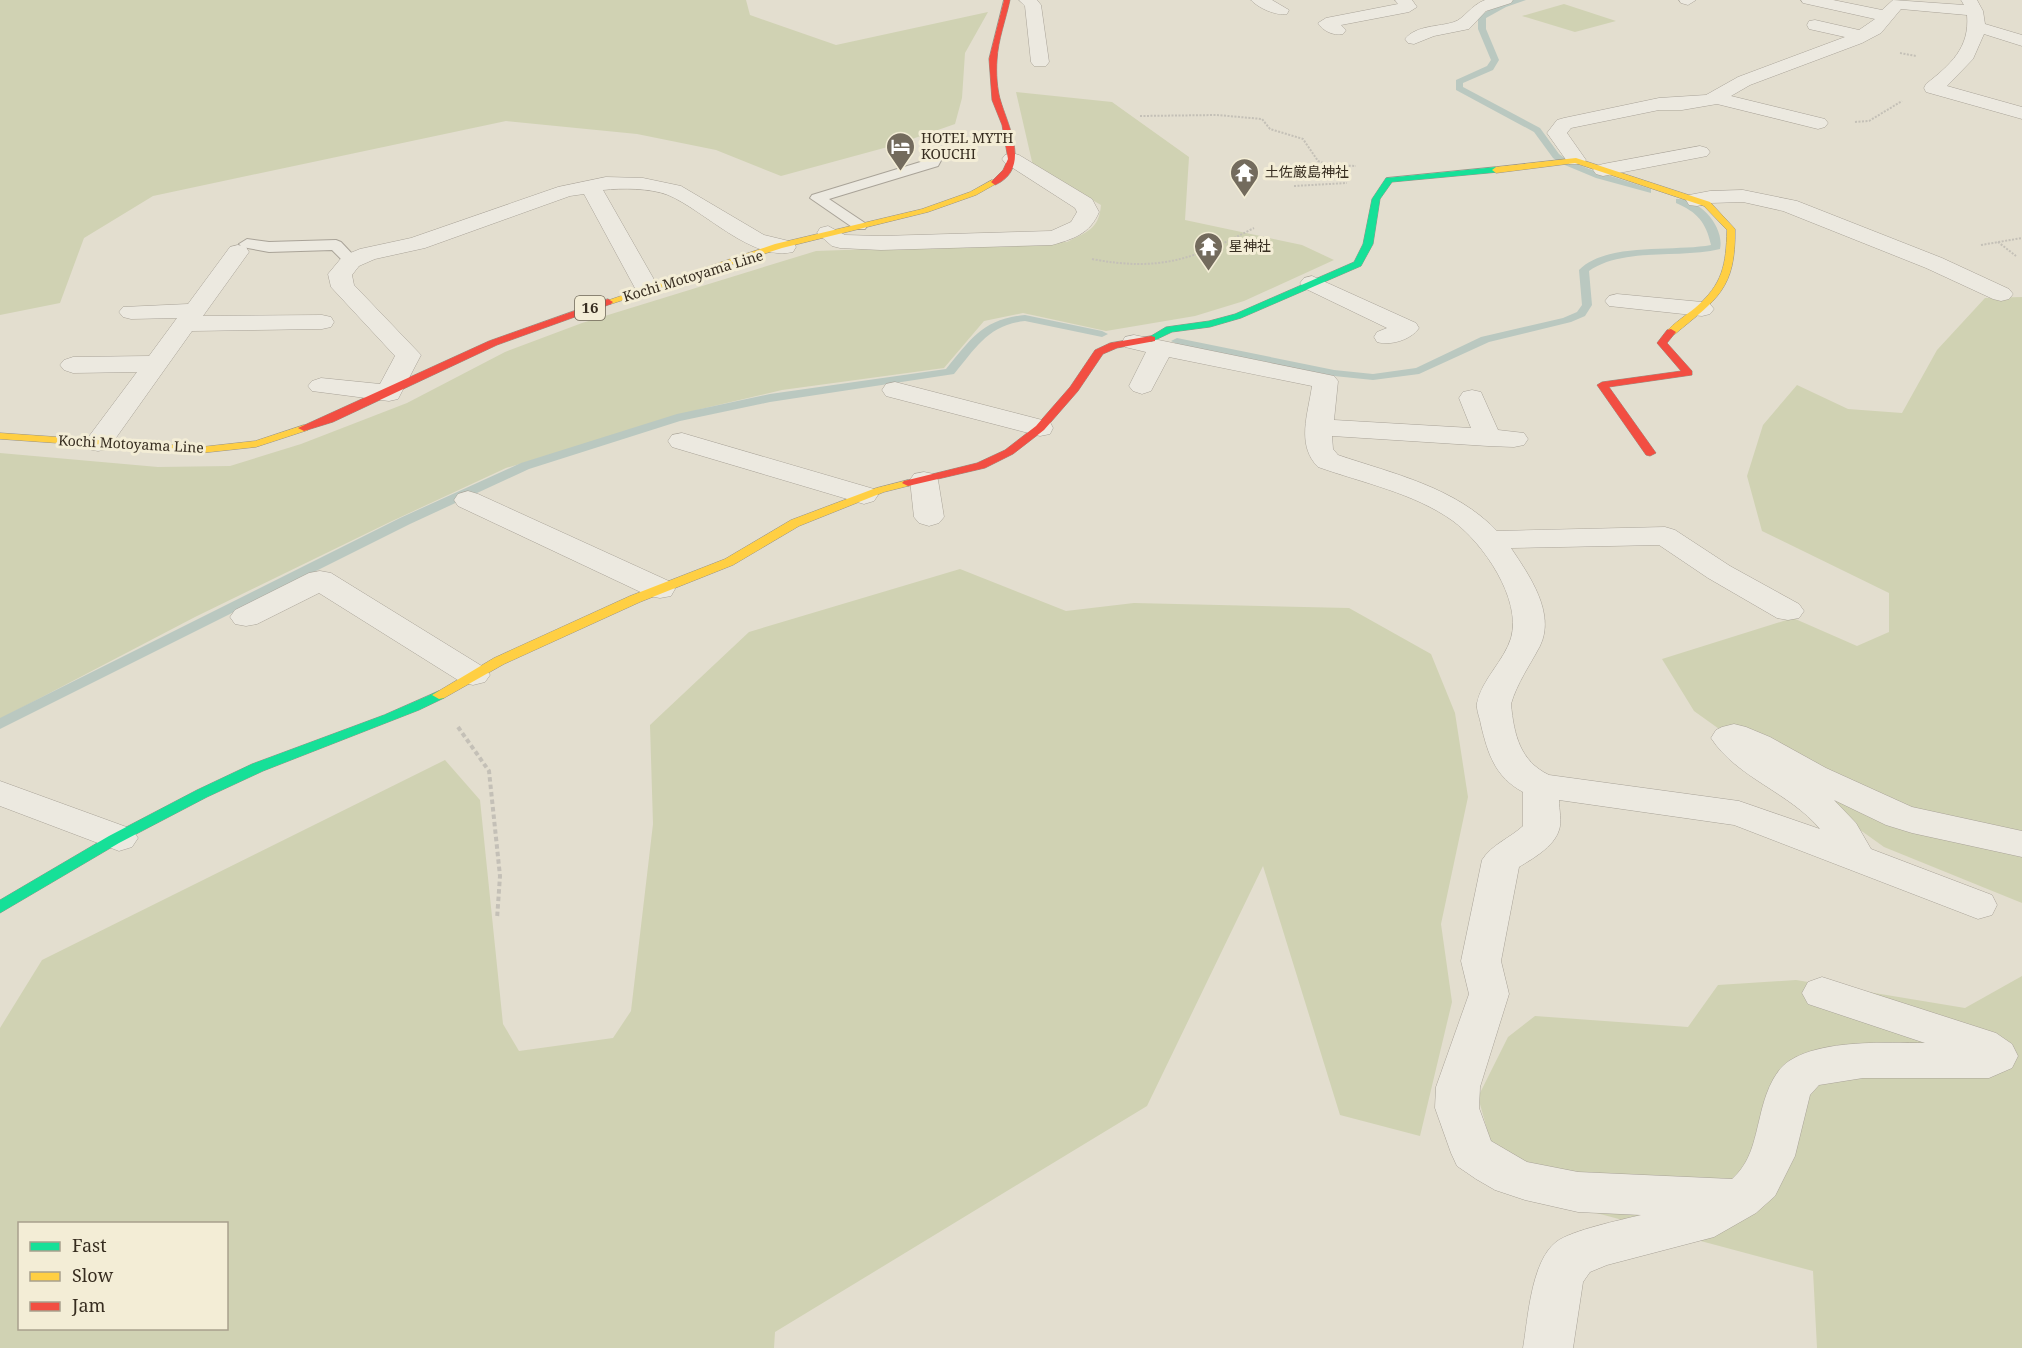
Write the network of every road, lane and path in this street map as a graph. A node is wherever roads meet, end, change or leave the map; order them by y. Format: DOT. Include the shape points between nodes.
graph roads {
  1 [pos="1006,0"];
  2 [pos="1027,0"];
  3 [pos="1259,0"];
  4 [pos="1403,0"];
  5 [pos="1505,0"];
  6 [pos="1809,0"];
  7 [pos="1281,10"];
  8 [pos="1974,12"];
  9 [pos="1886,16"];
  10 [pos="1815,26"];
  11 [pos="1337,30"];
  12 [pos="1414,39"];
  13 [pos="1854,39"];
  14 [pos="2022,41"];
  15 [pos="1040,62"];
  16 [pos="1962,63"];
  17 [pos="1933,88"];
  18 [pos="1715,98"];
  19 [pos="1986,101"];
  20 [pos="2022,113"];
  21 [pos="1140,116"];
  22 [pos="1961,116"];
  23 [pos="1818,123"];
  24 [pos="1700,152"];
  25 [pos="937,155"];
  26 [pos="1012,159"];
  27 [pos="1576,159"];
  28 [pos="1604,170"];
  29 [pos="1400,179"];
  30 [pos="590,185"];
  31 [pos="1697,200"];
  32 [pos="860,226"];
  33 [pos="1254,228"];
  34 [pos="828,233"];
  35 [pos="1066,234"];
  36 [pos="1997,242"];
  37 [pos="785,247"];
  38 [pos="242,248"];
  39 [pos="2016,256"];
  40 [pos="351,261"];
  41 [pos="1312,283"];
  42 [pos="648,290"];
  43 [pos="2001,294"];
  44 [pos="1617,301"];
  45 [pos="1702,309"];
  46 [pos="131,312"];
  47 [pos="189,317"];
  48 [pos="321,322"];
  49 [pos="1386,337"];
  50 [pos="1134,342"];
  51 [pos="1161,347"];
  52 [pos="155,364"];
  53 [pos="73,365"];
  54 [pos="321,386"];
  55 [pos="1142,386"];
  56 [pos="895,390"];
  57 [pos="389,393"];
  58 [pos="1472,398"];
  59 [pos="1320,427"];
  60 [pos="1040,428"];
  61 [pos="0,436"];
  62 [pos="682,441"];
  63 [pos="98,443"];
  64 [pos="1650,453"];
  65 [pos="924,480"];
  66 [pos="864,495"];
  67 [pos="468,500"];
  68 [pos="929,518"];
  69 [pos="1489,540"];
  70 [pos="660,589"];
  71 [pos="1788,611"];
  72 [pos="246,617"];
  73 [pos="473,675"];
  74 [pos="436,697"];
  75 [pos="1540,786"];
  76 [pos="0,793"];
  77 [pos="119,838"];
  78 [pos="2022,844"];
  79 [pos="1848,854"];
  80 [pos="1978,905"];
  81 [pos="0,907"];
  82 [pos="497,919"];
  83 [pos="1822,993"];
  84 [pos="1740,1199"];
  85 [pos="1548,1348"];
  1 -- 26 [label="street" via="993,59 996,100 1006,125"];
  2 -- 15 [label="street" via="1033,5"];
  3 -- 7 [label="street"];
  4 -- 11 [label="street" via="1409,7 1326,23"];
  5 -- 12 [label="street" via="1481,7 1461,26"];
  6 -- 9 [label="street"];
  8 -- 9 [label="street" via="1897,4"];
  8 -- 14 [label="street"];
  8 -- 16 [label="street"];
  9 -- 13 [label="street" via="1875,29"];
  10 -- 13 [label="street"];
  13 -- 16 [label="path"];
  13 -- 18 [label="street" via="1744,81"];
  16 -- 17 [label="street"];
  17 -- 19 [label="street"];
  17 -- 23 [label="path" via="1869,121"];
  18 -- 23 [label="street"];
  18 -- 27 [label="street" via="1699,103 1659,104 1564,124 1557,133"];
  19 -- 20 [label="street"];
  19 -- 22 [label="street"];
  21 -- 29 [label="path" via="1262,119 1270,129 1303,138 1312,157 1323,165 1374,169"];
  24 -- 28 [label="street"];
  25 -- 32 [label="lane" via="933,163 817,198"];
  26 -- 32 [label="street, Kochi Motoyama Line / 16" via="1007,171 994,183 971,195"];
  26 -- 35 [label="street" via="1084,204 1088,212 1084,223"];
  27 -- 28 [label="street"];
  27 -- 29 [label="street"];
  28 -- 31 [label="street"];
  29 -- 41 [label="street" via="1389,180 1376,194 1366,255 1358,264"];
  30 -- 37 [label="street" via="643,184 674,190 756,240"];
  30 -- 40 [label="street"];
  30 -- 42 [label="street"];
  31 -- 43 [label="street" via="1743,196 1789,206"];
  31 -- 45 [label="street" via="1707,204 1731,229 1732,240 1727,277"];
  32 -- 34 [label="street, Kochi Motoyama Line / 16"];
  33 -- 35 [label="path" via="1204,254 1158,265 1128,266 1091,259"];
  34 -- 35 [label="street" via="840,241 881,243"];
  34 -- 37 [label="street, Kochi Motoyama Line / 16"];
  36 -- 39 [label="path"];
  37 -- 42 [label="street, Kochi Motoyama Line / 16"];
  38 -- 40 [label="lane" via="336,245"];
  38 -- 47 [label="street"];
  40 -- 57 [label="street" via="340,274 343,287 408,355"];
  41 -- 49 [label="street" via="1407,328"];
  41 -- 50 [label="street" via="1238,316 1170,329 1149,340"];
  42 -- 57 [label="street, Kochi Motoyama Line / 16" via="526,330"];
  44 -- 45 [label="street"];
  45 -- 64 [label="street" via="1662,343 1688,373 1602,385"];
  46 -- 47 [label="street"];
  47 -- 48 [label="street"];
  47 -- 52 [label="street"];
  50 -- 51 [label="street"];
  50 -- 60 [label="street" via="1099,352"];
  51 -- 55 [label="street"];
  51 -- 59 [label="street" via="1325,381"];
  52 -- 53 [label="street"];
  52 -- 63 [label="street"];
  54 -- 57 [label="street"];
  56 -- 60 [label="street"];
  57 -- 63 [label="street, Kochi Motoyama Line / 16" via="305,429 240,446 181,449"];
  58 -- 59 [label="street" via="1501,438"];
  59 -- 69 [label="street" via="1317,447 1328,461 1430,498 1465,517"];
  60 -- 65 [label="street" via="1009,452 981,466"];
  61 -- 63 [label="street, Kochi Motoyama Line / 16"];
  62 -- 66 [label="street"];
  65 -- 66 [label="street"];
  65 -- 68 [label="street"];
  66 -- 70 [label="street" via="795,523 729,562"];
  67 -- 70 [label="street"];
  69 -- 71 [label="street" via="1665,536"];
  69 -- 75 [label="street" via="1526,599 1530,620 1527,638 1494,705 1506,757 1522,778"];
  70 -- 73 [label="street"];
  72 -- 73 [label="street" via="320,580"];
  73 -- 74 [label="street"];
  74 -- 77 [label="street" via="410,711 298,750 231,779"];
  74 -- 82 [label="path" via="489,771 501,876"];
  75 -- 79 [label="street" via="1739,813"];
  75 -- 84 [label="street" via="1541,830 1501,860 1481,961 1489,994 1458,1087 1457,1108 1473,1153 1524,1181 1595,1196 1700,1195"];
  76 -- 77 [label="street"];
  77 -- 81 [label="street"];
  78 -- 79 [label="street" via="1899,816 1745,739 1731,735 1728,738 1735,748 1822,808 1843,830 1852,849"];
  79 -- 80 [label="street"];
  83 -- 84 [label="street" via="1981,1045 1997,1056 1989,1061 1844,1062 1805,1071 1786,1099 1770,1168 1755,1189"];
  84 -- 85 [label="street" via="1698,1223 1602,1245 1573,1257 1560,1275"];
}
